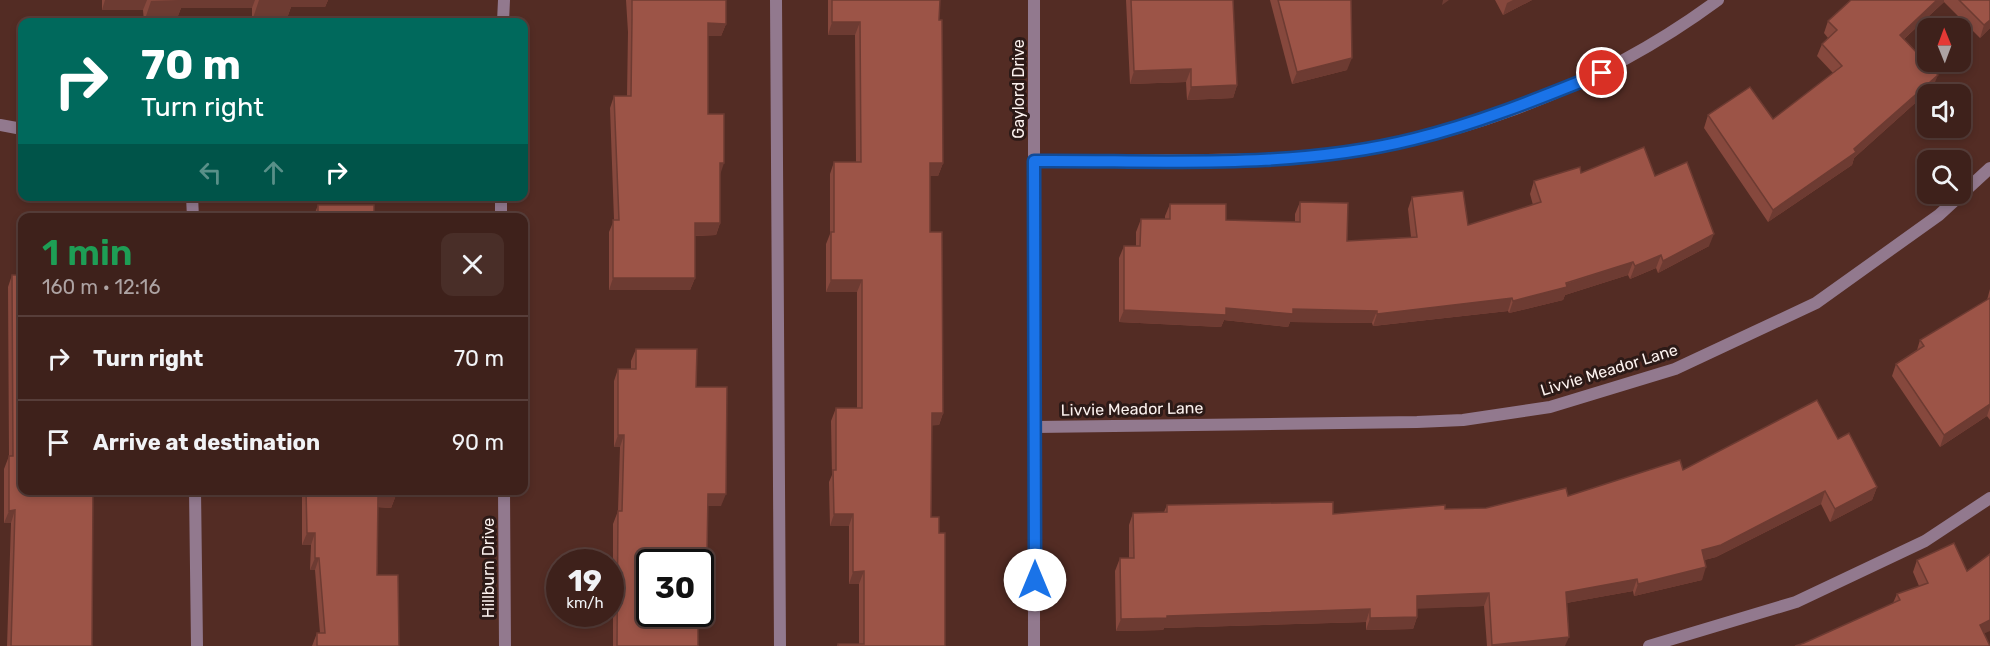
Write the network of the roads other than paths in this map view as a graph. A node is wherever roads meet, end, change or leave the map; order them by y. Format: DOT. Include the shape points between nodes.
graph roads {
  1 [pos="504,0"];
  2 [pos="776,0"];
  3 [pos="1034,0"];
  4 [pos="1718,0"];
  5 [pos="504,18"];
  6 [pos="0,125"];
  7 [pos="18,128"];
  8 [pos="1034,161"];
  9 [pos="1990,168"];
  10 [pos="1035,427"];
  11 [pos="195,495"];
  12 [pos="504,495"];
  13 [pos="1990,498"];
  14 [pos="197,646"];
  15 [pos="505,646"];
  16 [pos="780,646"];
  17 [pos="1034,646"];
  18 [pos="1649,646"];
  1 -- 5 [label="street"];
  2 -- 16 [label="street"];
  3 -- 8 [label="street, Gaylord Drive"];
  4 -- 8 [label="street" via="1676,31 1602,73 1487,119 1412,140 1288,159"];
  6 -- 7 [label="street"];
  8 -- 10 [label="street, Gaylord Drive"];
  9 -- 10 [label="street, Livvie Meador Lane" via="1939,215 1816,303 1675,369 1550,407 1463,420 1417,422"];
  10 -- 17 [label="street, Gaylord Drive"];
  11 -- 14 [label="street"];
  12 -- 15 [label="street, Hillburn Drive"];
  13 -- 18 [label="street" via="1925,541 1796,602"];
}
